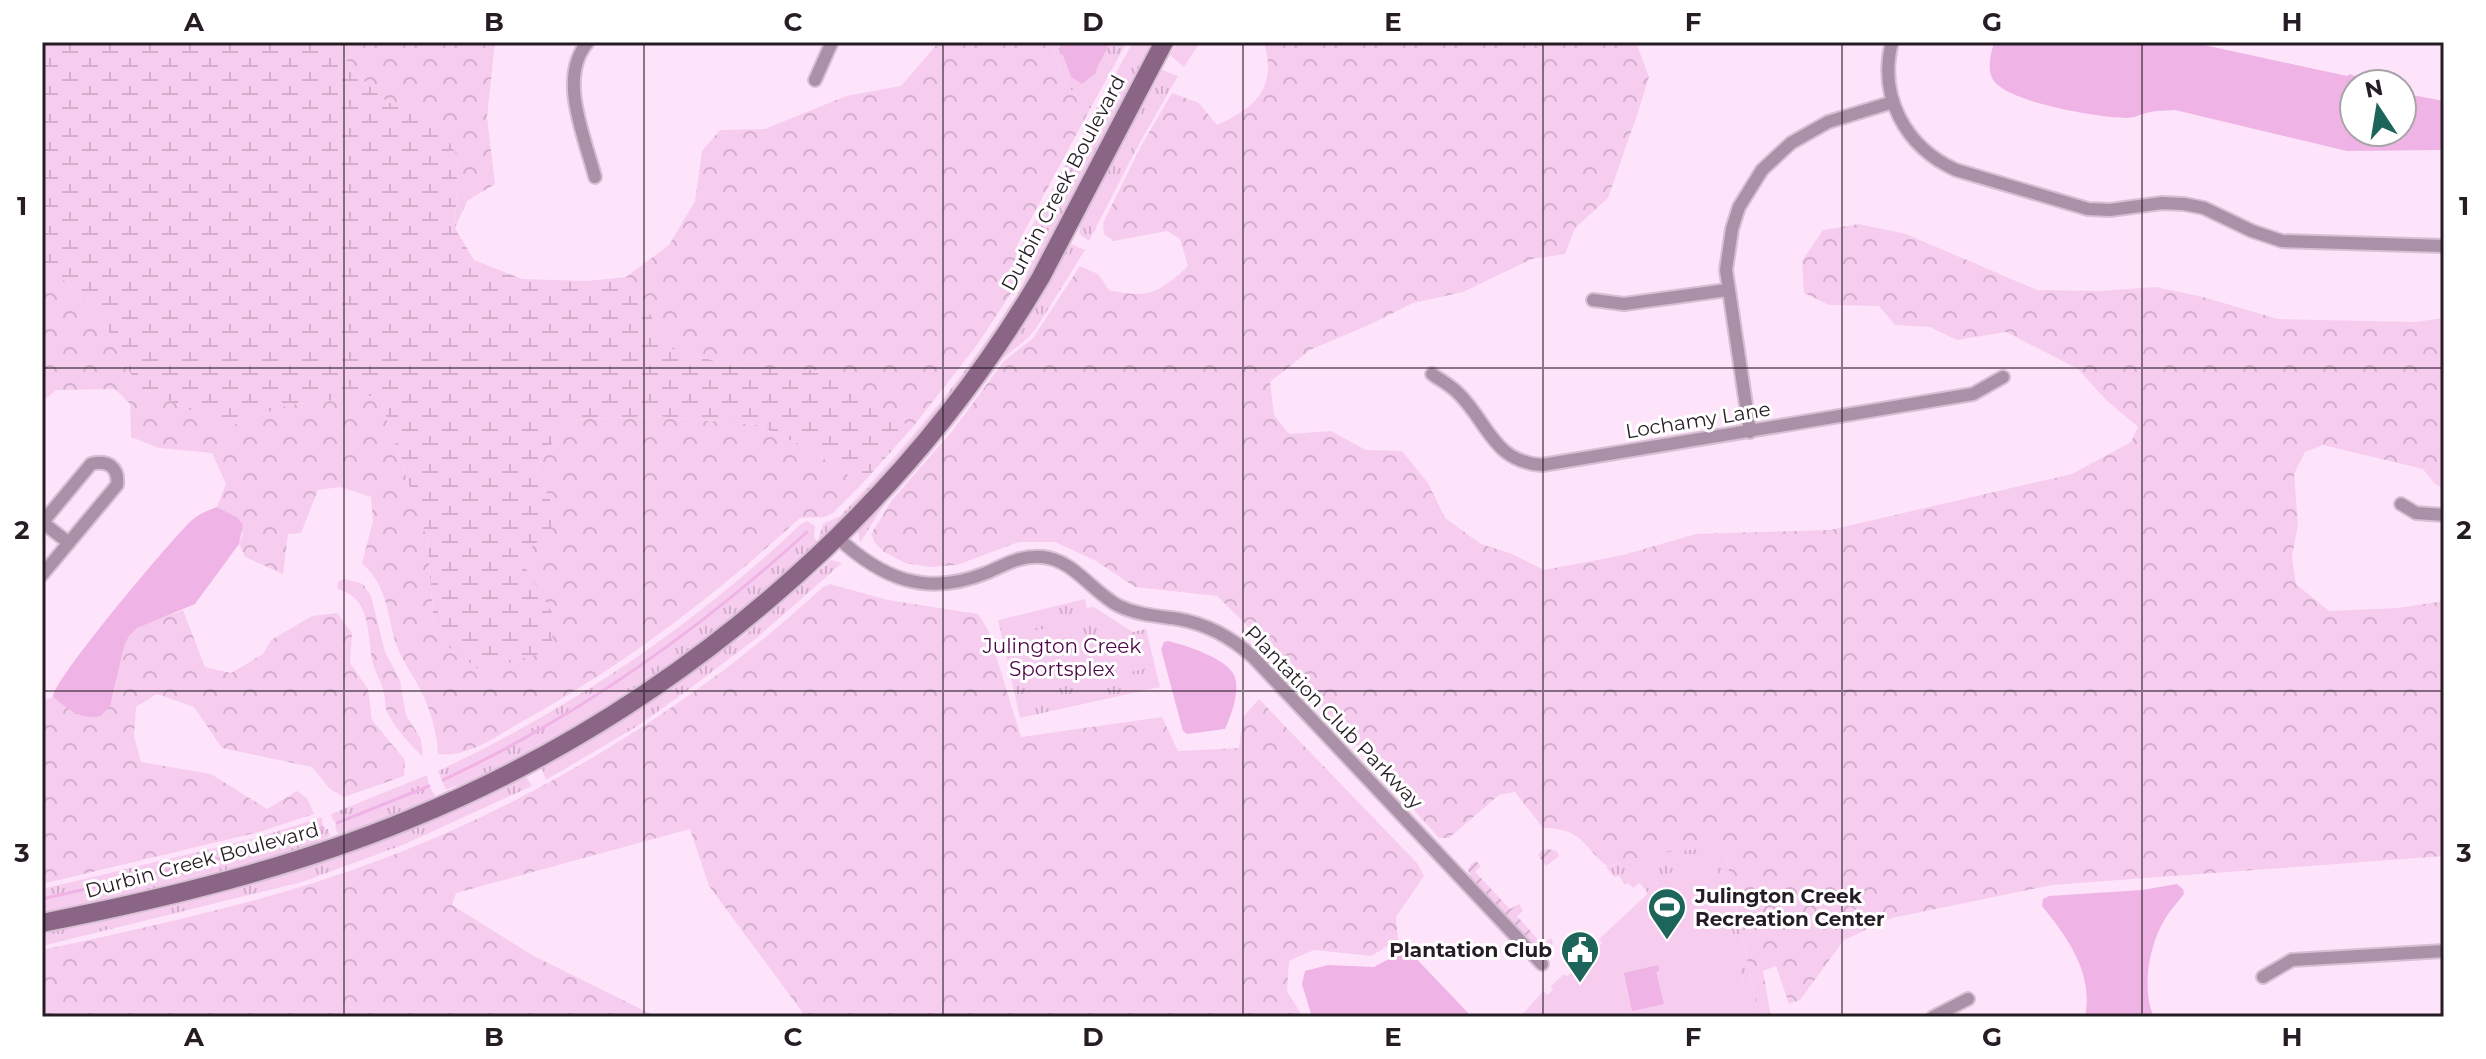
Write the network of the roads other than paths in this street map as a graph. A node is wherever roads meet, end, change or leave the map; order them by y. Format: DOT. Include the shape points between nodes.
graph roads {
  1 [pos="588,42"];
  2 [pos="832,42"];
  3 [pos="1164,42"];
  4 [pos="1892,42"];
  5 [pos="815,80"];
  6 [pos="1893,102"];
  7 [pos="595,177"];
  8 [pos="2444,246"];
  9 [pos="1727,290"];
  10 [pos="1593,300"];
  11 [pos="1432,374"];
  12 [pos="2003,377"];
  13 [pos="1750,432"];
  14 [pos="2401,504"];
  15 [pos="2444,515"];
  16 [pos="42,523"];
  17 [pos="837,537"];
  18 [pos="69,543"];
  19 [pos="42,575"];
  20 [pos="42,923"];
  21 [pos="2444,951"];
  22 [pos="1542,964"];
  23 [pos="2263,977"];
  24 [pos="1968,999"];
  25 [pos="1933,1017"];
  1 -- 7 [label="street" via="572,79"];
  2 -- 5 [label="street"];
  3 -- 17 [label="street, Durbin Creek Boulevard" via="1019,315 929,437"];
  4 -- 6 [label="street" via="1888,80"];
  6 -- 8 [label="street" via="1913,139 1946,165 2078,207 2184,204 2282,241"];
  6 -- 9 [label="street" via="1809,131 1762,170 1732,229"];
  9 -- 10 [label="street" via="1624,304"];
  9 -- 13 [label="street"];
  11 -- 13 [label="street, Lochamy Lane" via="1458,393 1506,454 1529,464"];
  12 -- 13 [label="street, Lochamy Lane" via="1973,394"];
  14 -- 15 [label="street" via="2416,513"];
  16 -- 18 [label="street"];
  16 -- 18 [label="street" via="91,464 112,466 117,485"];
  17 -- 20 [label="street, Durbin Creek Boulevard" via="672,674 578,735 471,792 304,858"];
  17 -- 22 [label="street, Plantation Club Parkway" via="880,570 922,584 965,579 1021,557 1049,557 1124,608 1195,622 1229,637"];
  18 -- 19 [label="street"];
  21 -- 23 [label="street" via="2292,960"];
  24 -- 25 [label="street"];
}
